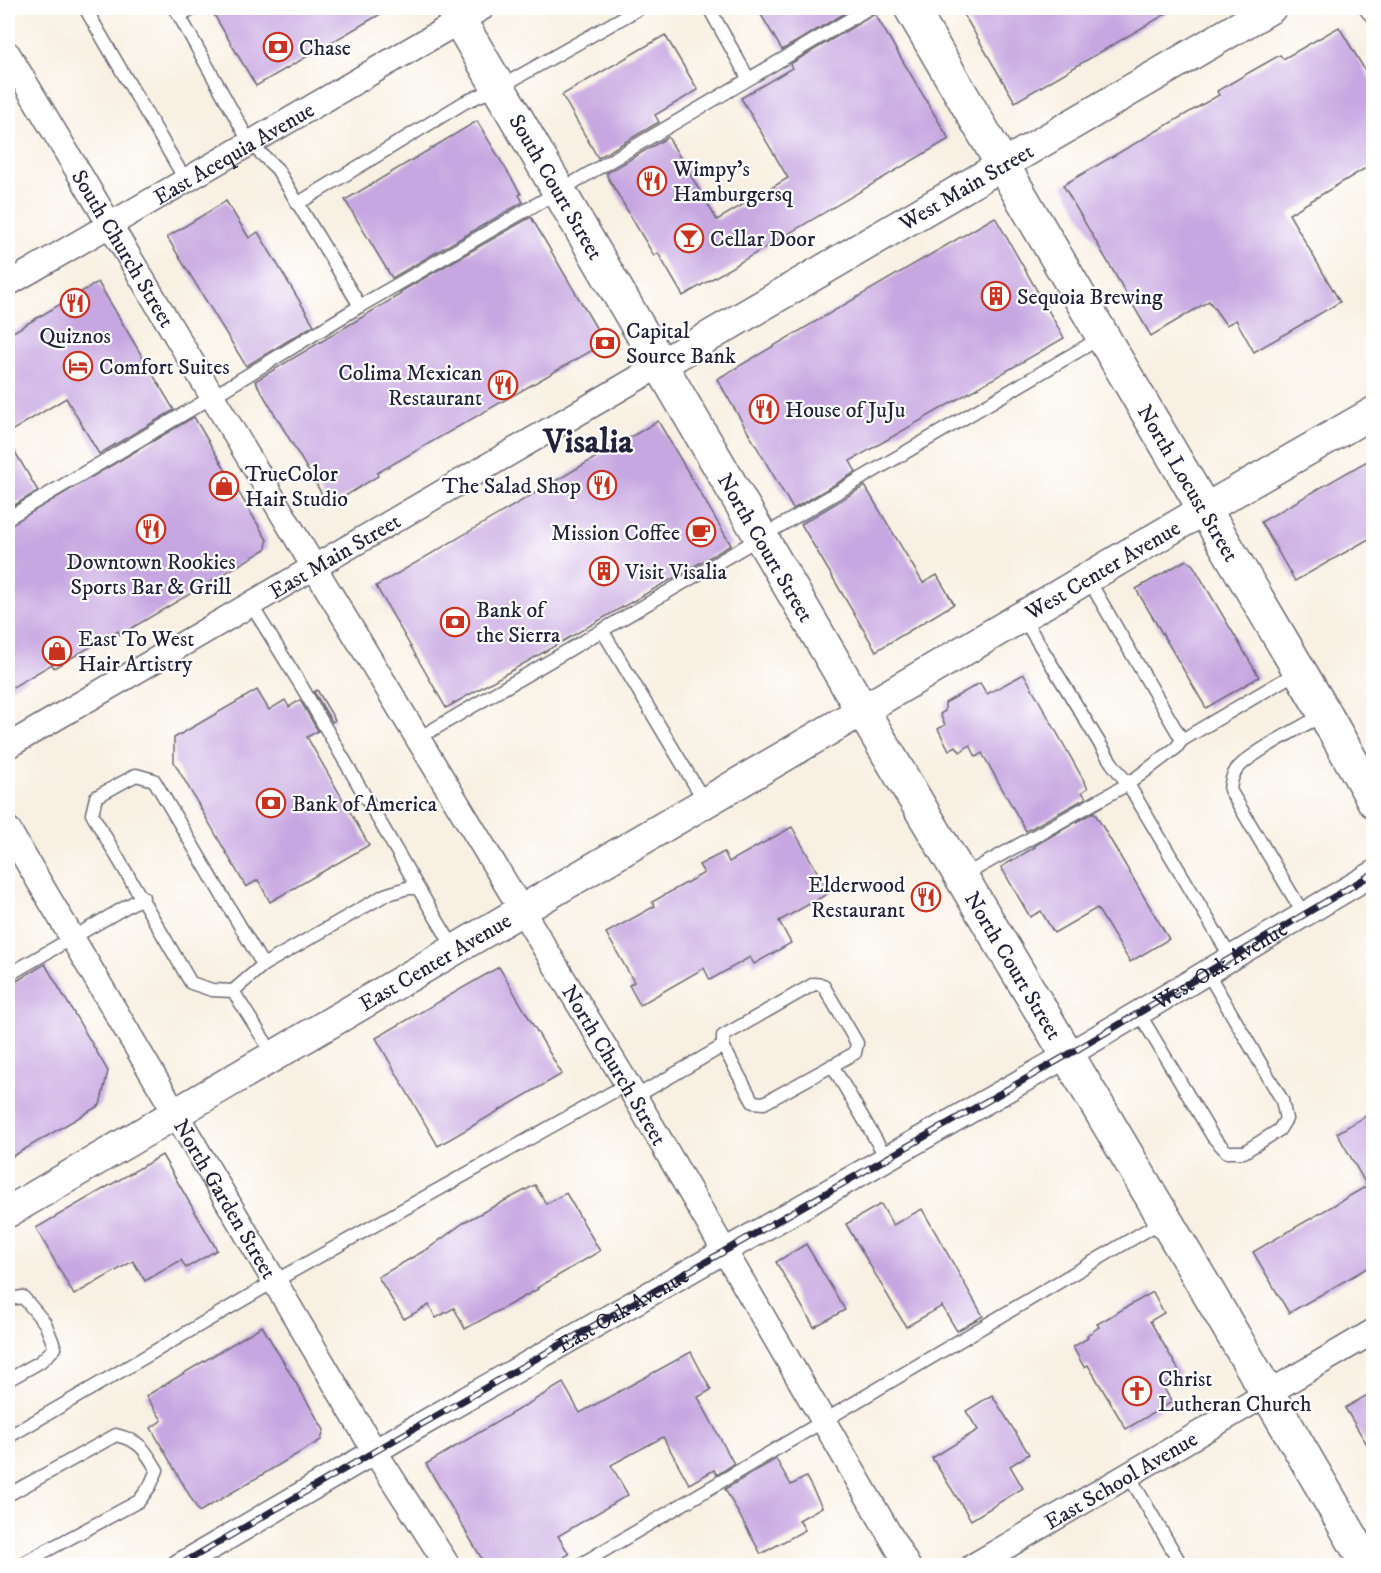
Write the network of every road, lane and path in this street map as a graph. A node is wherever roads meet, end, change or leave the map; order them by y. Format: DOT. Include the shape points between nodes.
graph roads {
  1 [pos="85,8"];
  2 [pos="194,8"];
  3 [pos="640,8"];
  4 [pos="708,8"];
  5 [pos="869,8"];
  6 [pos="911,8"];
  7 [pos="1270,8"];
  8 [pos="180,10"];
  9 [pos="465,12"];
  10 [pos="8,54"];
  11 [pos="748,78"];
  12 [pos="500,87"];
  13 [pos="250,143"];
  14 [pos="1003,165"];
  15 [pos="186,181"];
  16 [pos="561,190"];
  17 [pos="297,204"];
  18 [pos="111,224"];
  19 [pos="8,284"];
  20 [pos="360,306"];
  21 [pos="1103,337"];
  22 [pos="662,364"];
  23 [pos="212,397"];
  24 [pos="1374,412"];
  25 [pos="1204,509"];
  26 [pos="8,518"];
  27 [pos="760,537"];
  28 [pos="314,567"];
  29 [pos="1088,579"];
  30 [pos="250,603"];
  31 [pos="1022,616"];
  32 [pos="602,630"];
  33 [pos="1300,670"];
  34 [pos="862,710"];
  35 [pos="1325,714"];
  36 [pos="417,739"];
  37 [pos="1182,740"];
  38 [pos="8,746"];
  39 [pos="1128,784"];
  40 [pos="1374,801"];
  41 [pos="706,803"];
  42 [pos="8,829"];
  43 [pos="1374,873"];
  44 [pos="961,877"];
  45 [pos="418,888"];
  46 [pos="143,897"];
  47 [pos="521,911"];
  48 [pos="1304,915"];
  49 [pos="71,938"];
  50 [pos="455,950"];
  51 [pos="1231,958"];
  52 [pos="264,965"];
  53 [pos="1207,972"];
  54 [pos="8,975"];
  55 [pos="233,991"];
  56 [pos="1139,1013"];
  57 [pos="723,1046"];
  58 [pos="274,1056"];
  59 [pos="1067,1056"];
  60 [pos="832,1065"];
  61 [pos="631,1090"];
  62 [pos="175,1113"];
  63 [pos="887,1159"];
  64 [pos="8,1212"];
  65 [pos="1164,1219"];
  66 [pos="726,1251"];
  67 [pos="275,1281"];
  68 [pos="8,1299"];
  69 [pos="1374,1331"];
  70 [pos="8,1380"];
  71 [pos="1268,1392"];
  72 [pos="825,1421"];
  73 [pos="8,1437"];
  74 [pos="375,1452"];
  75 [pos="1128,1474"];
  76 [pos="8,1496"];
  77 [pos="1369,1561"];
  78 [pos="18,1566"];
  79 [pos="179,1566"];
  80 [pos="448,1566"];
  81 [pos="578,1566"];
  82 [pos="908,1566"];
  83 [pos="973,1566"];
  84 [pos="1182,1566"];
  1 -- 15 [label="lane"];
  2 -- 8 [label="lane"];
  3 -- 12 [label="lane"];
  4 -- 11 [label="lane"];
  5 -- 11 [label="lane"];
  6 -- 14 [label="main road, North Locust Street"];
  7 -- 14 [label="street, West Main Street"];
  8 -- 13 [label="lane"];
  9 -- 12 [label="main road, South Court Street"];
  9 -- 13 [label="street, East Acequia Avenue"];
  10 -- 18 [label="street, South Church Street"];
  11 -- 16 [label="lane"];
  12 -- 16 [label="main road, South Court Street"];
  12 -- 17 [label="lane" via="465,102"];
  13 -- 15 [label="street, East Acequia Avenue"];
  13 -- 17 [label="lane" via="277,168"];
  14 -- 21 [label="main road, North Locust Street"];
  14 -- 22 [label="street, West Main Street"];
  15 -- 18 [label="street, East Acequia Avenue"];
  16 -- 20 [label="lane"];
  16 -- 22 [label="main road, South Court Street"];
  17 -- 20 [label="lane"];
  18 -- 19 [label="street, East Acequia Avenue"];
  18 -- 23 [label="street, South Church Street"];
  20 -- 23 [label="lane"];
  21 -- 25 [label="main road, North Locust Street"];
  21 -- 27 [label="lane"];
  22 -- 27 [label="main road, North Court Street"];
  22 -- 28 [label="street, East Main Street"];
  23 -- 26 [label="lane"];
  23 -- 28 [label="street, South Church Street"];
  24 -- 25 [label="street, West Center Avenue"];
  25 -- 29 [label="street, West Center Avenue"];
  25 -- 33 [label="main road, North Locust Street"];
  27 -- 32 [label="lane"];
  27 -- 34 [label="main road, North Court Street"];
  28 -- 30 [label="street, East Main Street"];
  28 -- 36 [label="street, North Church Street"];
  29 -- 31 [label="street, West Center Avenue"];
  29 -- 37 [label="lane"];
  30 -- 38 [label="street, East Main Street"];
  30 -- 45 [label="lane"];
  31 -- 34 [label="street, West Center Avenue"];
  31 -- 39 [label="lane"];
  32 -- 36 [label="lane"];
  32 -- 41 [label="lane"];
  33 -- 35 [label="main road, North Locust Street"];
  33 -- 37 [label="lane"];
  34 -- 41 [label="street, East Center Avenue"];
  34 -- 44 [label="main road, North Court Street"];
  35 -- 40 [label="main road, North Locust Street"];
  35 -- 48 [label="lane" via="1245,760 1231,780 1230,790"];
  36 -- 47 [label="street, North Church Street"];
  37 -- 39 [label="lane"];
  39 -- 44 [label="lane"];
  39 -- 51 [label="lane"];
  41 -- 47 [label="street, East Center Avenue"];
  42 -- 49 [label="street, North Garden Street"];
  43 -- 48 [label="street, West Oak Avenue"];
  44 -- 59 [label="main road, North Court Street"];
  45 -- 50 [label="lane"];
  45 -- 52 [label="lane" via="385,895"];
  46 -- 49 [label="lane"];
  46 -- 52 [label="lane" via="92,814 96,797 136,774 154,780"];
  46 -- 55 [label="lane" via="191,983"];
  47 -- 50 [label="street, East Center Avenue"];
  47 -- 61 [label="street, North Church Street"];
  48 -- 51 [label="street, West Oak Avenue"];
  49 -- 54 [label="lane"];
  49 -- 62 [label="street, North Garden Street"];
  50 -- 58 [label="street, East Center Avenue"];
  51 -- 53 [label="street, West Oak Avenue"];
  52 -- 55 [label="lane"];
  53 -- 56 [label="street, West Oak Avenue"];
  53 -- 56 [label="lane" via="1282,1100 1286,1119 1279,1130 1244,1152 1227,1152 1213,1137"];
  55 -- 58 [label="lane"];
  56 -- 59 [label="street, West Oak Avenue"];
  57 -- 60 [label="lane" via="753,1102 764,1103"];
  57 -- 60 [label="lane" via="723,1036 814,984 823,985 857,1043 855,1053"];
  57 -- 61 [label="lane"];
  58 -- 62 [label="street, East Center Avenue"];
  59 -- 63 [label="street, East Oak Avenue"];
  59 -- 65 [label="main road, North Court Street"];
  60 -- 63 [label="lane"];
  61 -- 66 [label="street, North Church Street"];
  61 -- 67 [label="lane"];
  62 -- 64 [label="street, East Center Avenue"];
  62 -- 67 [label="street, North Garden Street"];
  63 -- 66 [label="street, East Oak Avenue"];
  65 -- 71 [label="main road, North Court Street"];
  65 -- 72 [label="lane"];
  66 -- 72 [label="street, North Church Street"];
  66 -- 74 [label="street, East Oak Avenue"];
  67 -- 73 [label="lane"];
  67 -- 74 [label="street, North Garden Street"];
  68 -- 70 [label="lane" via="23,1297 45,1323 55,1348 40,1362"];
  69 -- 71 [label="street, East School Avenue"];
  71 -- 75 [label="street, East School Avenue"];
  71 -- 77 [label="main road, North Court Street"];
  72 -- 81 [label="lane"];
  72 -- 82 [label="street, North Church Street"];
  74 -- 79 [label="street, East Oak Avenue"];
  74 -- 80 [label="street, North Garden Street"];
  75 -- 83 [label="street, East School Avenue"];
  75 -- 84 [label="lane"];
  76 -- 78 [label="lane" via="116,1436 132,1439 145,1449 157,1470 139,1501"];
}
